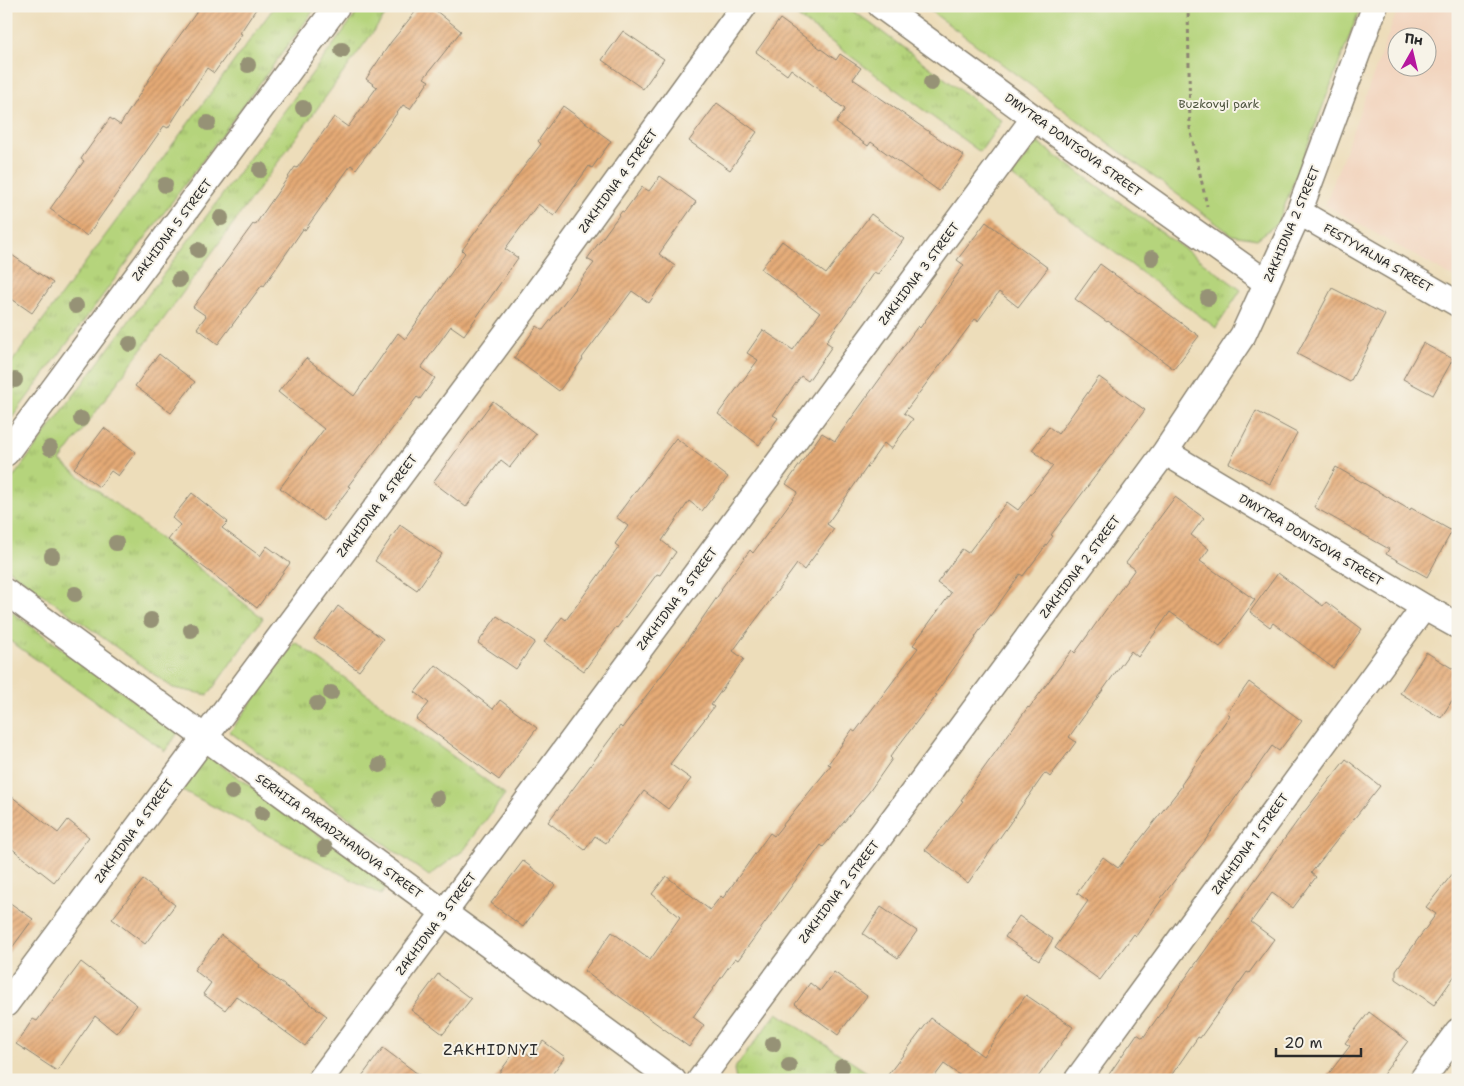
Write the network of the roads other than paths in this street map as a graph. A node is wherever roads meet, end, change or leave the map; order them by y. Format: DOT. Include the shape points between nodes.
graph roads {
  1 [pos="337,6"];
  2 [pos="744,6"];
  3 [pos="881,6"];
  4 [pos="1376,6"];
  5 [pos="1034,118"];
  6 [pos="1299,212"];
  7 [pos="1267,283"];
  8 [pos="1458,304"];
  9 [pos="1166,452"];
  10 [pos="6,453"];
  11 [pos="6,592"];
  12 [pos="1424,607"];
  13 [pos="1458,626"];
  14 [pos="204,737"];
  15 [pos="444,913"];
  16 [pos="6,1004"];
  17 [pos="1458,1031"];
  18 [pos="320,1080"];
  19 [pos="673,1080"];
  20 [pos="700,1080"];
  21 [pos="1077,1080"];
  22 [pos="1422,1080"];
  1 -- 10 [label="street, ZAKHIDNA 5 STREET"];
  2 -- 14 [label="street, ZAKHIDNA 4 STREET" via="534,296"];
  3 -- 5 [label="street, DMYTRA DONTSOVA STREET"];
  4 -- 6 [label="street, ZAKHIDNA 2 STREET"];
  5 -- 7 [label="street, DMYTRA DONTSOVA STREET"];
  5 -- 15 [label="street, ZAKHIDNA 3 STREET"];
  6 -- 7 [label="street, ZAKHIDNA 2 STREET"];
  6 -- 8 [label="street, FESTYVALNA STREET"];
  7 -- 9 [label="street, ZAKHIDNA 2 STREET" via="1243,335"];
  9 -- 12 [label="street, DMYTRA DONTSOVA STREET"];
  9 -- 20 [label="street, ZAKHIDNA 2 STREET"];
  11 -- 14 [label="street, SERHIIA PARADZHANOVA STREET"];
  12 -- 13 [label="street, DMYTRA DONTSOVA STREET"];
  12 -- 21 [label="street, ZAKHIDNA 1 STREET"];
  14 -- 15 [label="street, SERHIIA PARADZHANOVA STREET"];
  14 -- 16 [label="street, ZAKHIDNA 4 STREET"];
  15 -- 18 [label="street, ZAKHIDNA 3 STREET"];
  15 -- 19 [label="street, SERHIIA PARADZHANOVA STREET"];
  17 -- 22 [label="street"];
}
